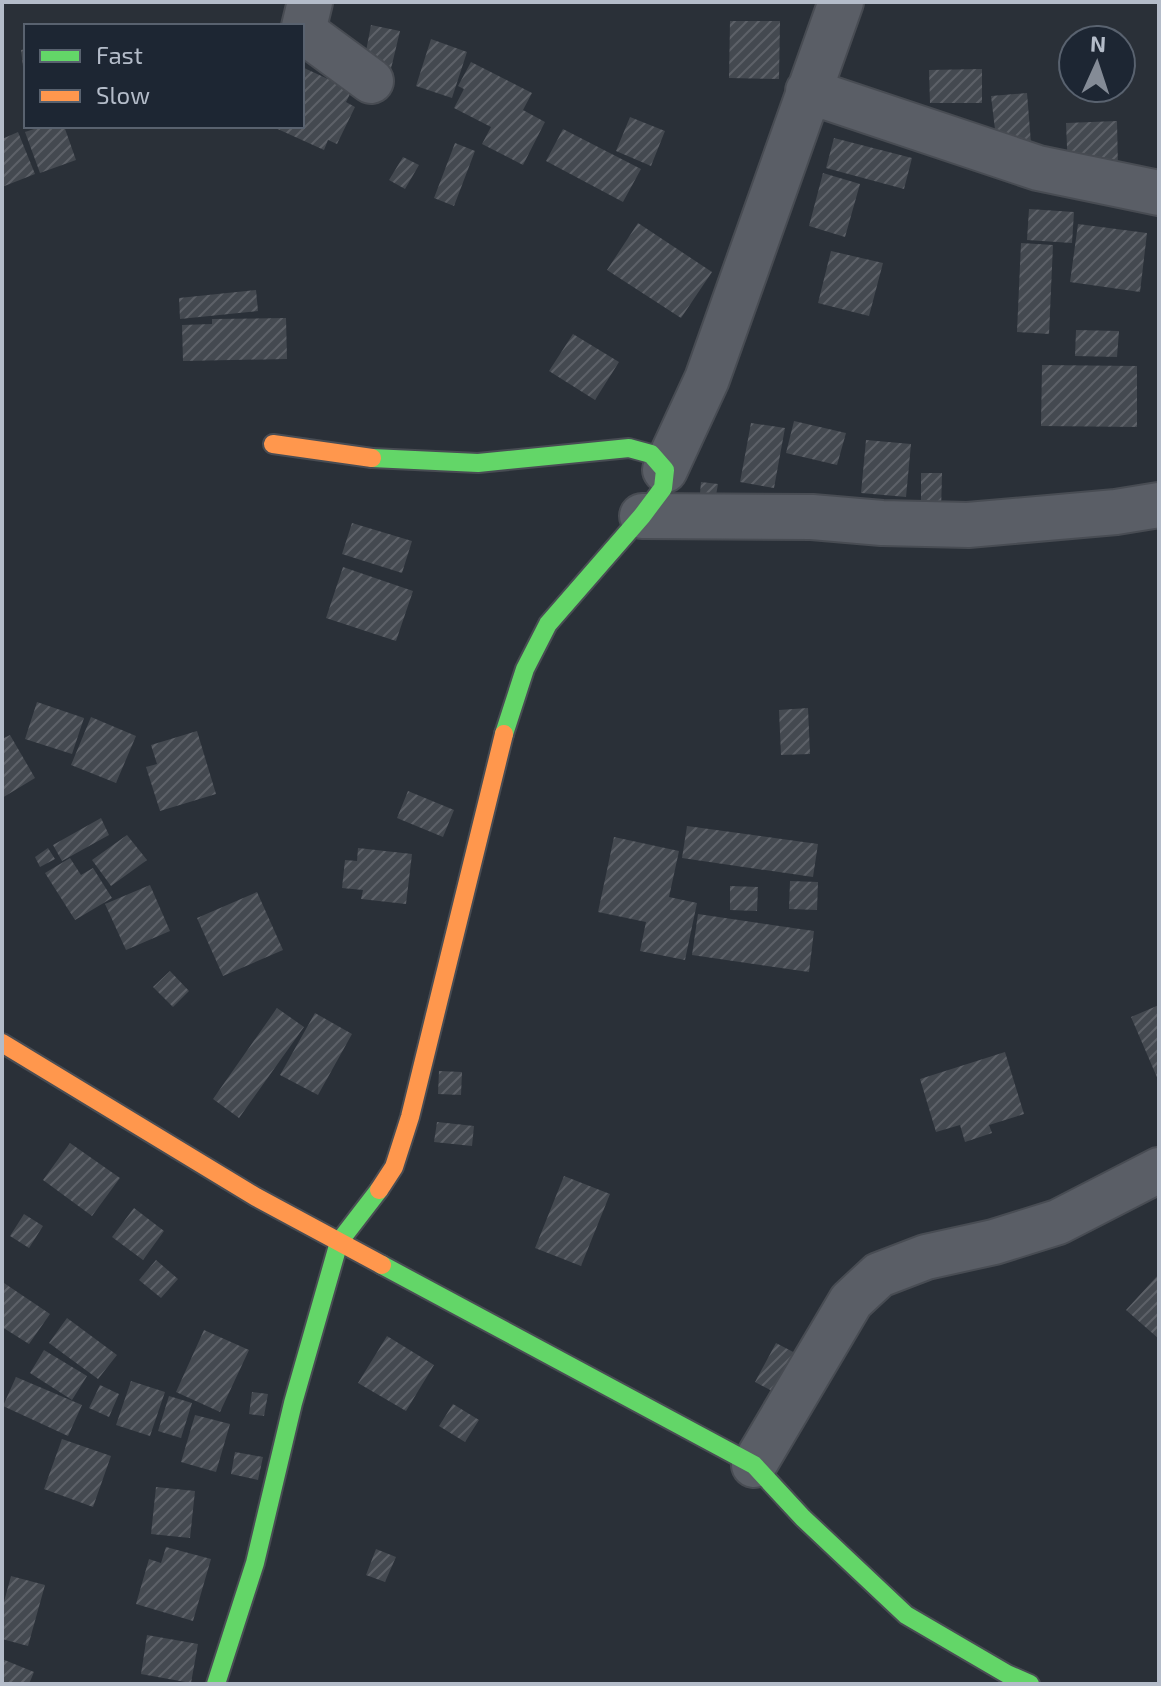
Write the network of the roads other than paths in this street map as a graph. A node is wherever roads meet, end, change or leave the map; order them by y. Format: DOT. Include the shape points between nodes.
graph roads {
  1 [pos="310,2"];
  2 [pos="841,2"];
  3 [pos="304,27"];
  4 [pos="304,32"];
  5 [pos="371,81"];
  6 [pos="808,91"];
  7 [pos="1159,193"];
  8 [pos="273,444"];
  9 [pos="665,470"];
  10 [pos="1159,505"];
  11 [pos="642,516"];
  12 [pos="2,1043"];
  13 [pos="1159,1170"];
  14 [pos="339,1242"];
  15 [pos="754,1465"];
  16 [pos="216,1684"];
  17 [pos="1030,1684"];
  1 -- 3 [label="street"];
  2 -- 6 [label="street"];
  4 -- 5 [label="street"];
  6 -- 7 [label="street" via="1038,168"];
  6 -- 9 [label="street" via="707,379"];
  8 -- 9 [label="street" via="384,460 478,463 629,448 651,454"];
  9 -- 11 [label="street" via="663,488"];
  10 -- 11 [label="street" via="968,525"];
  11 -- 14 [label="street" via="548,624 525,669 497,757 394,1167"];
  12 -- 14 [label="street"];
  13 -- 15 [label="street" via="1058,1222 879,1275 851,1301"];
  14 -- 15 [label="street"];
  14 -- 16 [label="street" via="255,1563"];
  15 -- 17 [label="street" via="906,1615"];
}
